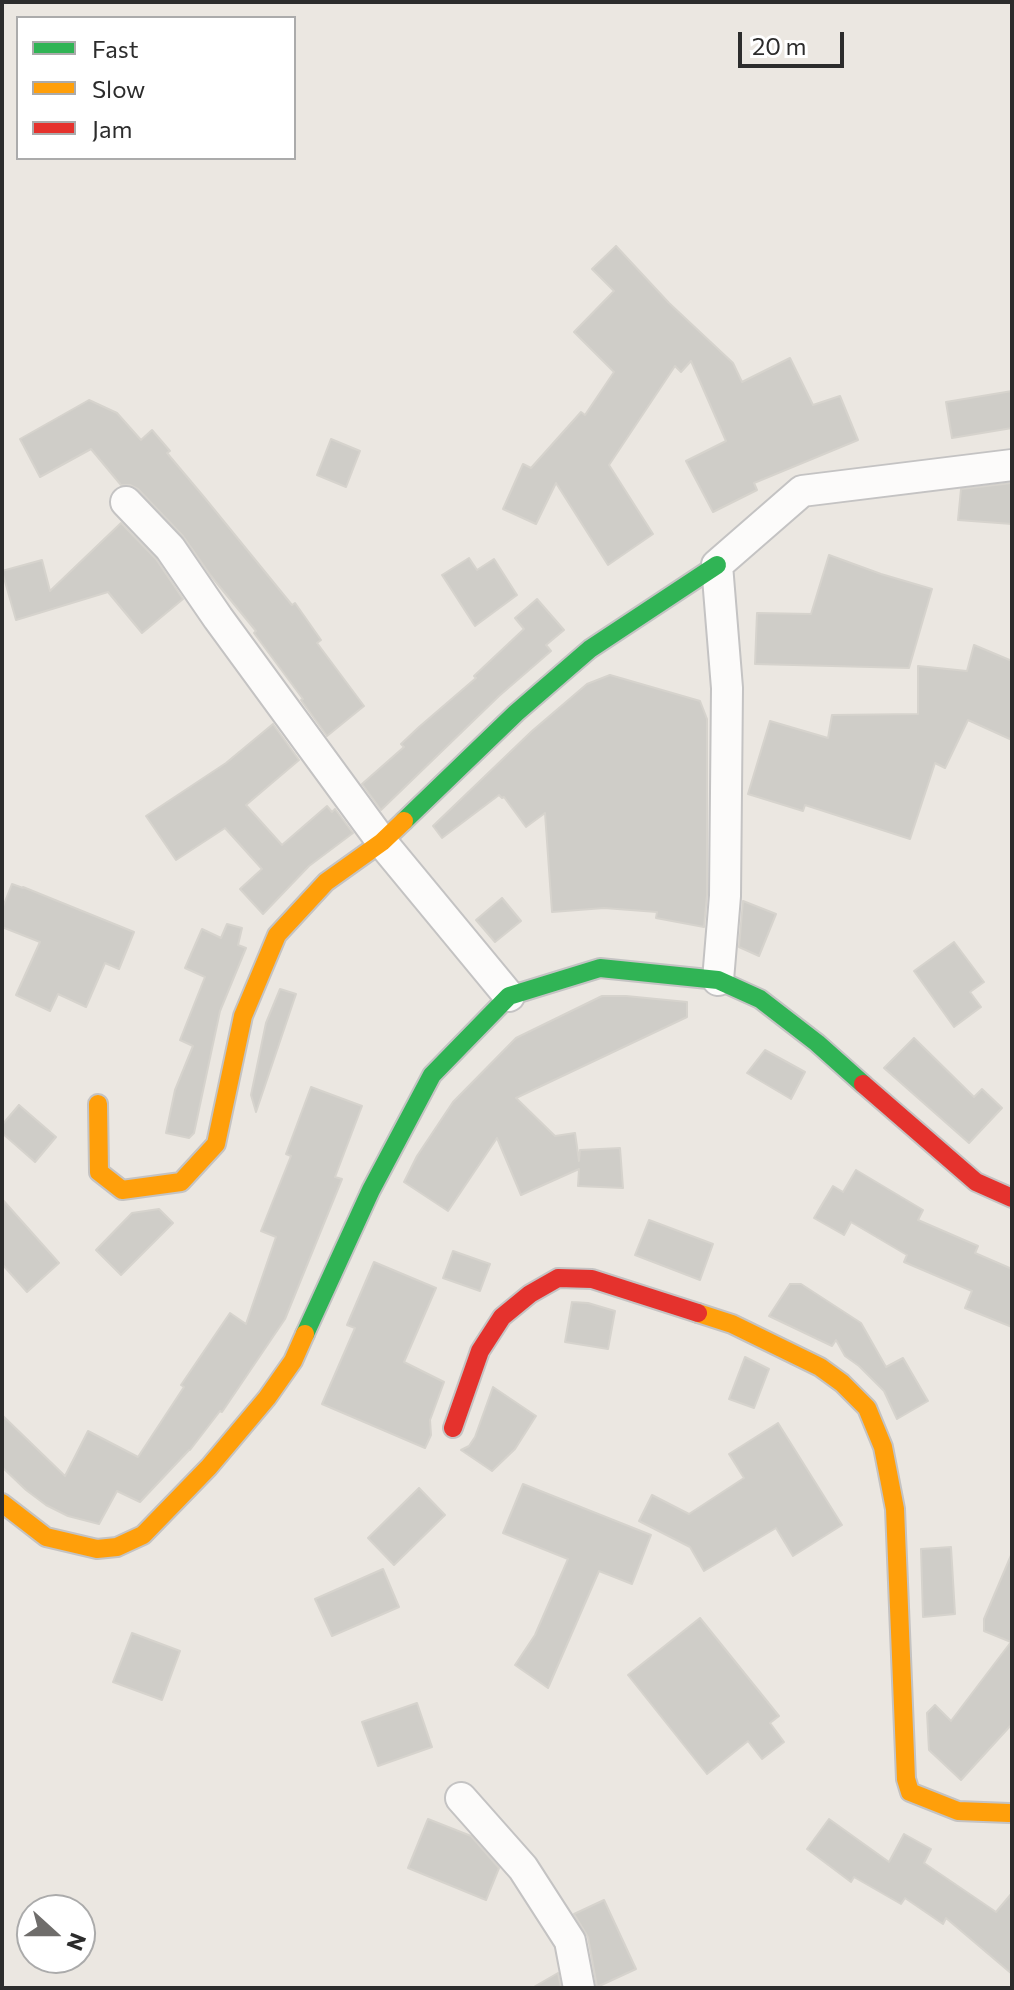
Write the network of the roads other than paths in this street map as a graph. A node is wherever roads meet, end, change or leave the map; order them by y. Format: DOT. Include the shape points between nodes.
graph roads {
  1 [pos="1012,465"];
  2 [pos="126,502"];
  3 [pos="717,565"];
  4 [pos="382,842"];
  5 [pos="718,980"];
  6 [pos="509,996"];
  7 [pos="98,1104"];
  8 [pos="1012,1198"];
  9 [pos="453,1428"];
  10 [pos="2,1503"];
  11 [pos="461,1798"];
  12 [pos="1011,1818"];
  13 [pos="579,1988"];
  1 -- 3 [label="street" via="802,491"];
  2 -- 4 [label="street" via="170,548"];
  3 -- 4 [label="main road" via="590,649"];
  3 -- 5 [label="street" via="727,688 725,896"];
  4 -- 6 [label="street"];
  4 -- 7 [label="main road" via="326,882 277,935 243,1016 216,1144 181,1182 122,1190 99,1172"];
  5 -- 6 [label="main road" via="600,968"];
  5 -- 8 [label="main road" via="760,999 976,1182"];
  6 -- 10 [label="main road" via="432,1075 371,1190 293,1361 209,1467 143,1535 97,1549 46,1537"];
  9 -- 12 [label="main road" via="480,1351 502,1317 558,1278 592,1279 732,1324 820,1367 867,1408 883,1447 895,1509 910,1792 958,1811"];
  11 -- 13 [label="street" via="523,1868 570,1941"];
}
